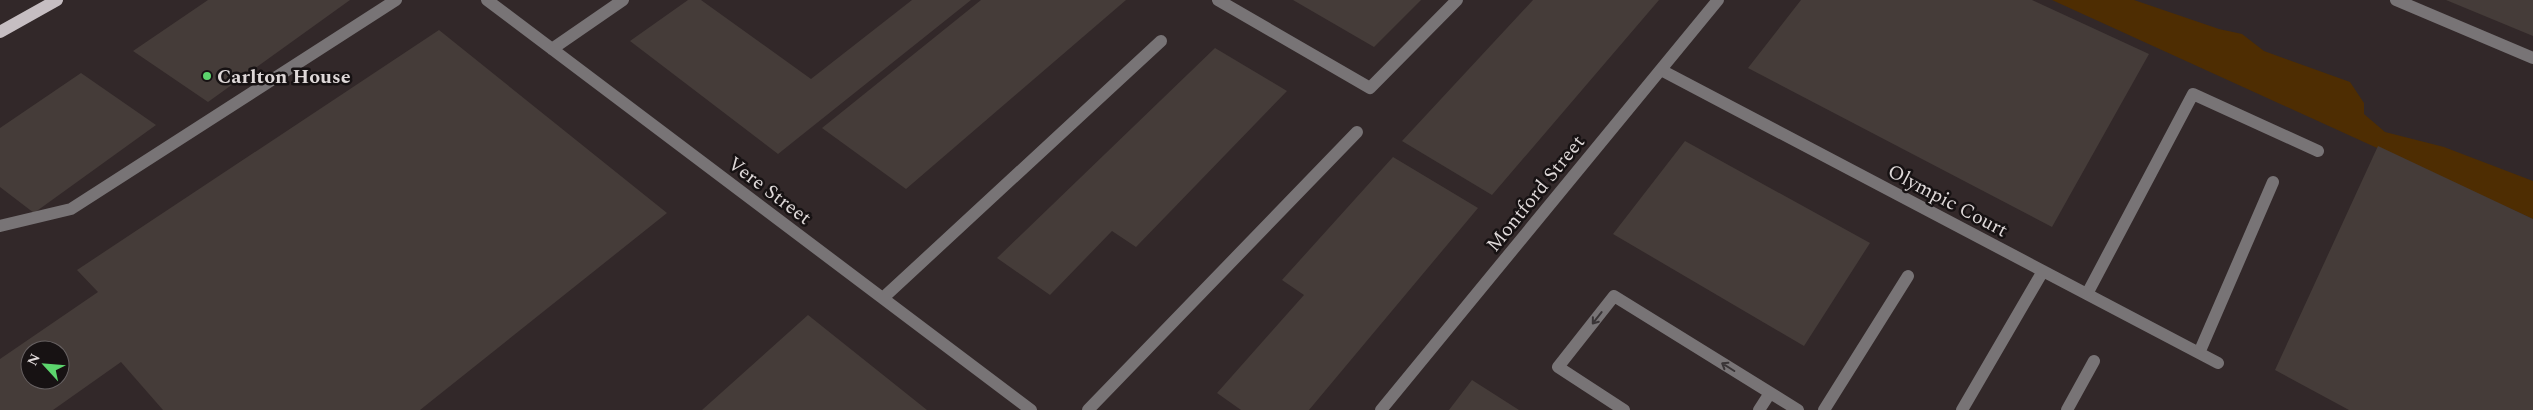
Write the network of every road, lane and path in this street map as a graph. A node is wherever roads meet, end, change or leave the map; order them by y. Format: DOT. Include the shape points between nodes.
graph roads {
  1 [pos="57,0"];
  2 [pos="396,0"];
  3 [pos="487,0"];
  4 [pos="623,0"];
  5 [pos="1218,0"];
  6 [pos="1457,0"];
  7 [pos="1718,0"];
  8 [pos="2396,0"];
  9 [pos="0,32"];
  10 [pos="1161,42"];
  11 [pos="552,49"];
  12 [pos="2533,58"];
  13 [pos="1661,70"];
  14 [pos="1357,132"];
  15 [pos="2318,152"];
  16 [pos="2273,182"];
  17 [pos="0,226"];
  18 [pos="2043,271"];
  19 [pos="1908,276"];
  20 [pos="2087,294"];
  21 [pos="882,298"];
  22 [pos="2199,353"];
  23 [pos="2094,361"];
  24 [pos="2218,363"];
  25 [pos="1770,393"];
  26 [pos="1031,410"];
  27 [pos="1088,410"];
  28 [pos="1381,410"];
  29 [pos="1624,410"];
  30 [pos="1759,410"];
  31 [pos="1798,410"];
  32 [pos="1824,410"];
  33 [pos="1962,410"];
  34 [pos="2067,410"];
  1 -- 9 [label="main road"];
  2 -- 17 [label="street" via="71,209"];
  3 -- 11 [label="street, Vere Street"];
  4 -- 11 [label="street"];
  5 -- 6 [label="street" via="1370,88"];
  7 -- 13 [label="street, Montford Street"];
  8 -- 12 [label="street"];
  10 -- 21 [label="street"];
  11 -- 21 [label="street, Vere Street"];
  13 -- 18 [label="street, Olympic Court"];
  13 -- 28 [label="street, Montford Street"];
  14 -- 27 [label="street"];
  15 -- 20 [label="street" via="2193,94"];
  16 -- 22 [label="street"];
  18 -- 20 [label="street, Olympic Court"];
  18 -- 33 [label="street"];
  19 -- 32 [label="street"];
  20 -- 22 [label="street, Olympic Court"];
  21 -- 26 [label="street, Vere Street"];
  22 -- 24 [label="street, Olympic Court"];
  23 -- 34 [label="street"];
  25 -- 29 [label="street, one-way" via="1614,296 1558,367"];
  25 -- 30 [label="street"];
  25 -- 31 [label="street"];
}
